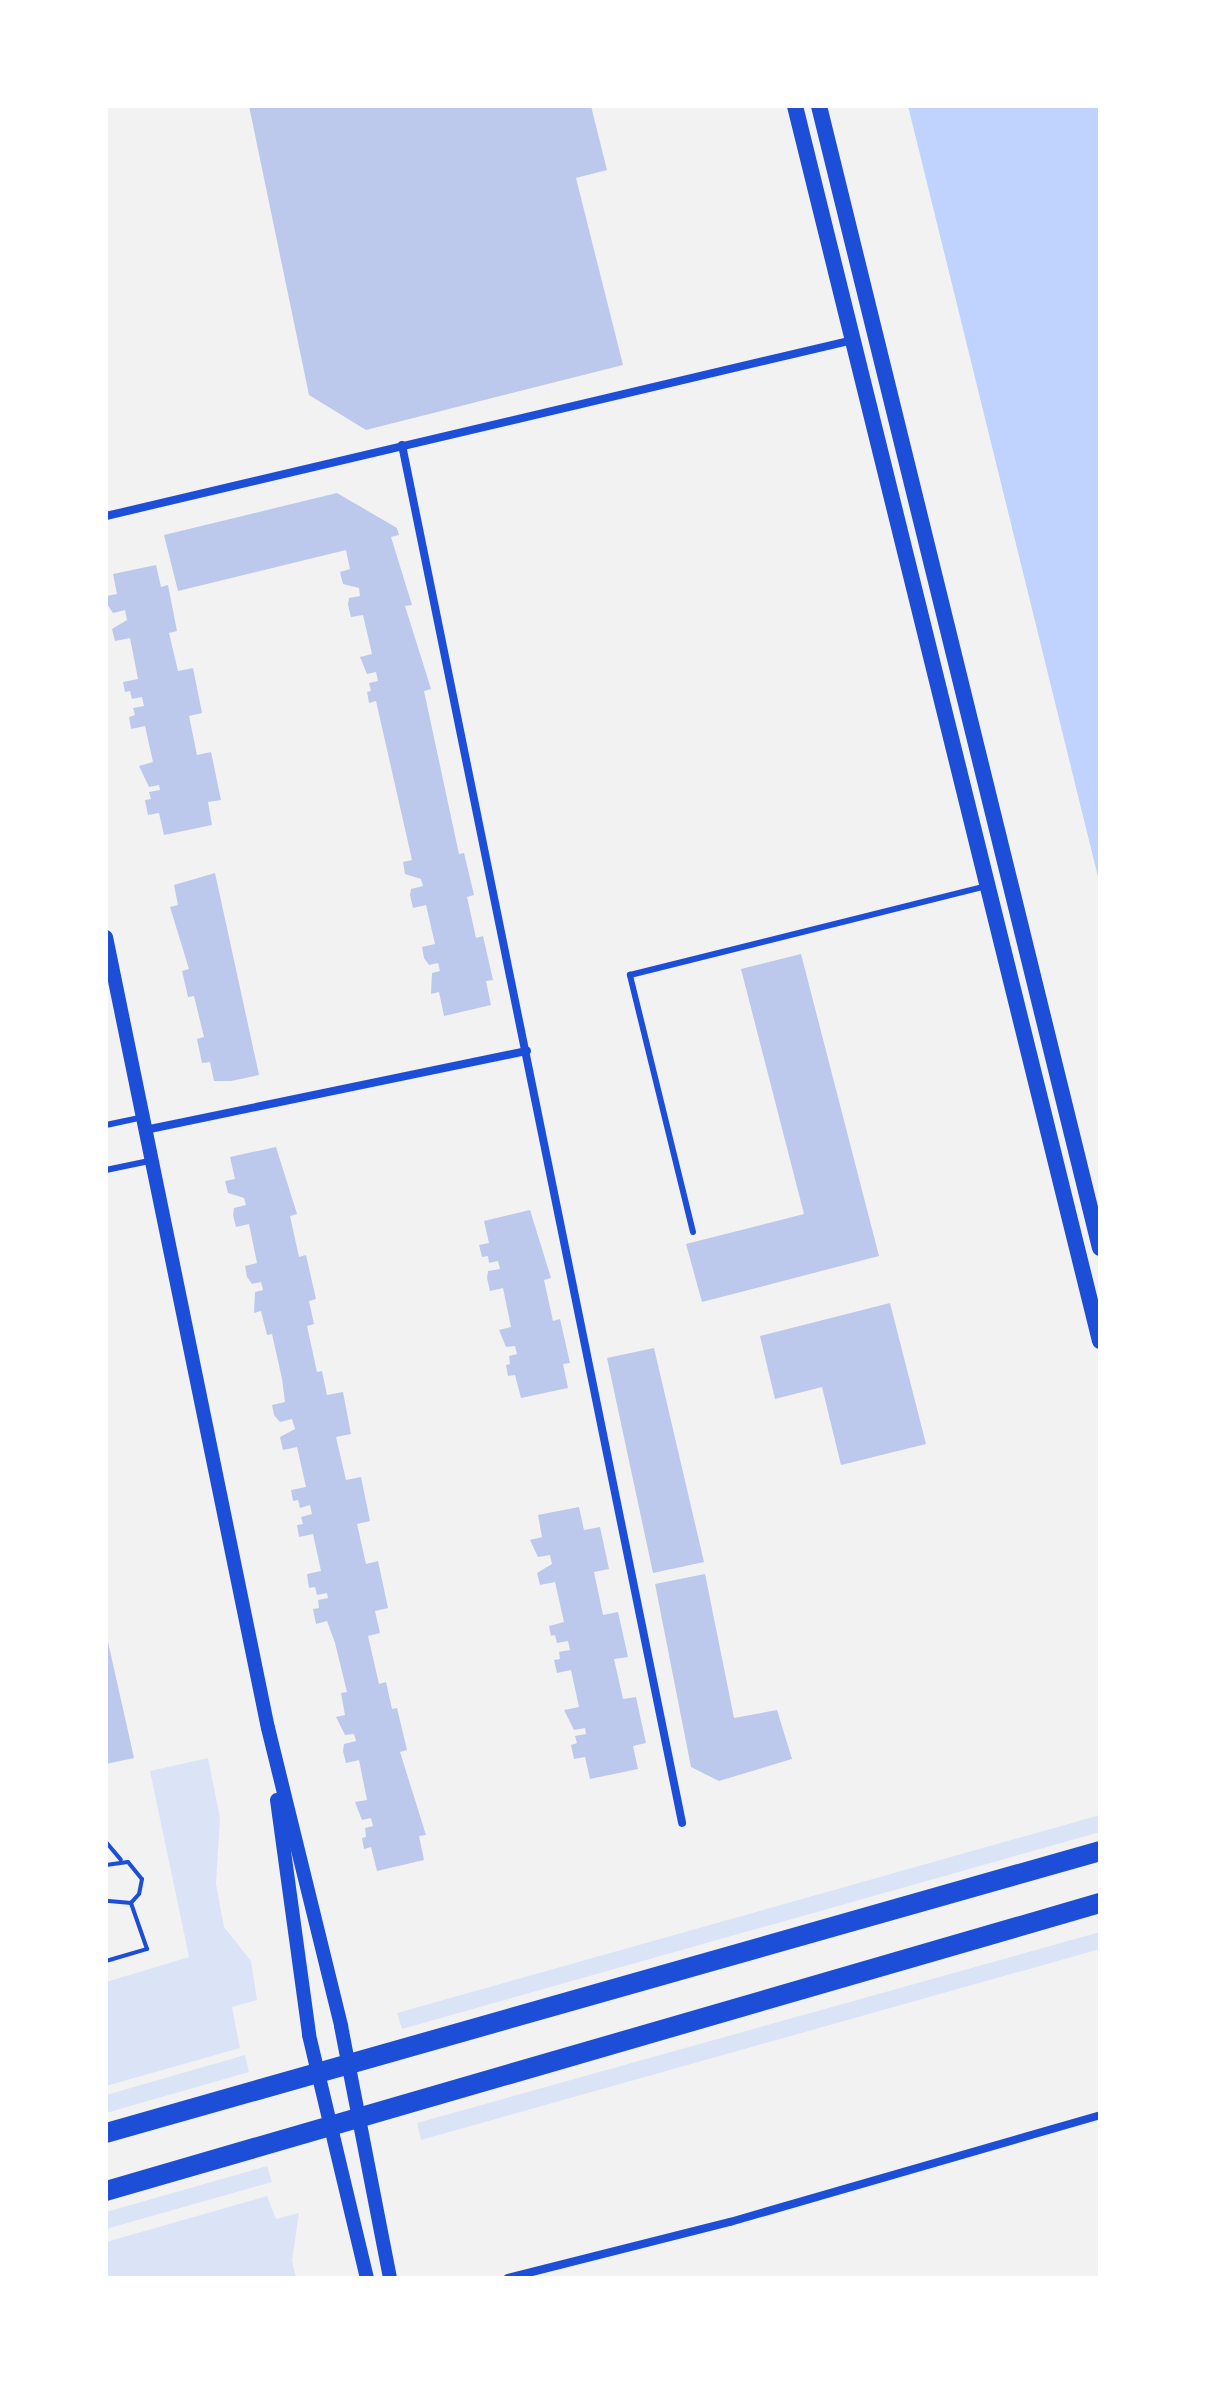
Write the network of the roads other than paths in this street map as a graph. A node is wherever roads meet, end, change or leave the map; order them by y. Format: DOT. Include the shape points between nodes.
graph roads {
  1 [pos="795,106"];
  2 [pos="819,106"];
  3 [pos="853,340"];
  4 [pos="402,445"];
  5 [pos="106,516"];
  6 [pos="988,887"];
  7 [pos="106,937"];
  8 [pos="527,1051"];
  9 [pos="144,1123"];
  10 [pos="106,1125"];
  11 [pos="152,1160"];
  12 [pos="106,1170"];
  13 [pos="693,1232"];
  14 [pos="1100,1248"];
  15 [pos="1100,1341"];
  16 [pos="268,1728"];
  17 [pos="682,1823"];
  18 [pos="1100,1851"];
  19 [pos="1100,1903"];
  20 [pos="1100,2115"];
  21 [pos="106,2133"];
  22 [pos="106,2191"];
  23 [pos="367,2278"];
  24 [pos="390,2278"];
  25 [pos="508,2278"];
  1 -- 3 [label="main road"];
  2 -- 14 [label="main road"];
  3 -- 4 [label="street"];
  3 -- 6 [label="main road"];
  4 -- 5 [label="street"];
  4 -- 8 [label="street"];
  6 -- 13 [label="lane" via="630,975"];
  6 -- 15 [label="main road"];
  7 -- 9 [label="street"];
  8 -- 9 [label="street"];
  8 -- 17 [label="street"];
  9 -- 10 [label="lane"];
  9 -- 11 [label="street"];
  11 -- 12 [label="lane"];
  11 -- 16 [label="street"];
  16 -- 23 [label="street" via="309,2035"];
  16 -- 24 [label="street" via="341,2026"];
  18 -- 21 [label="highway"];
  19 -- 22 [label="highway"];
  20 -- 25 [label="street" via="730,2222"];
}
